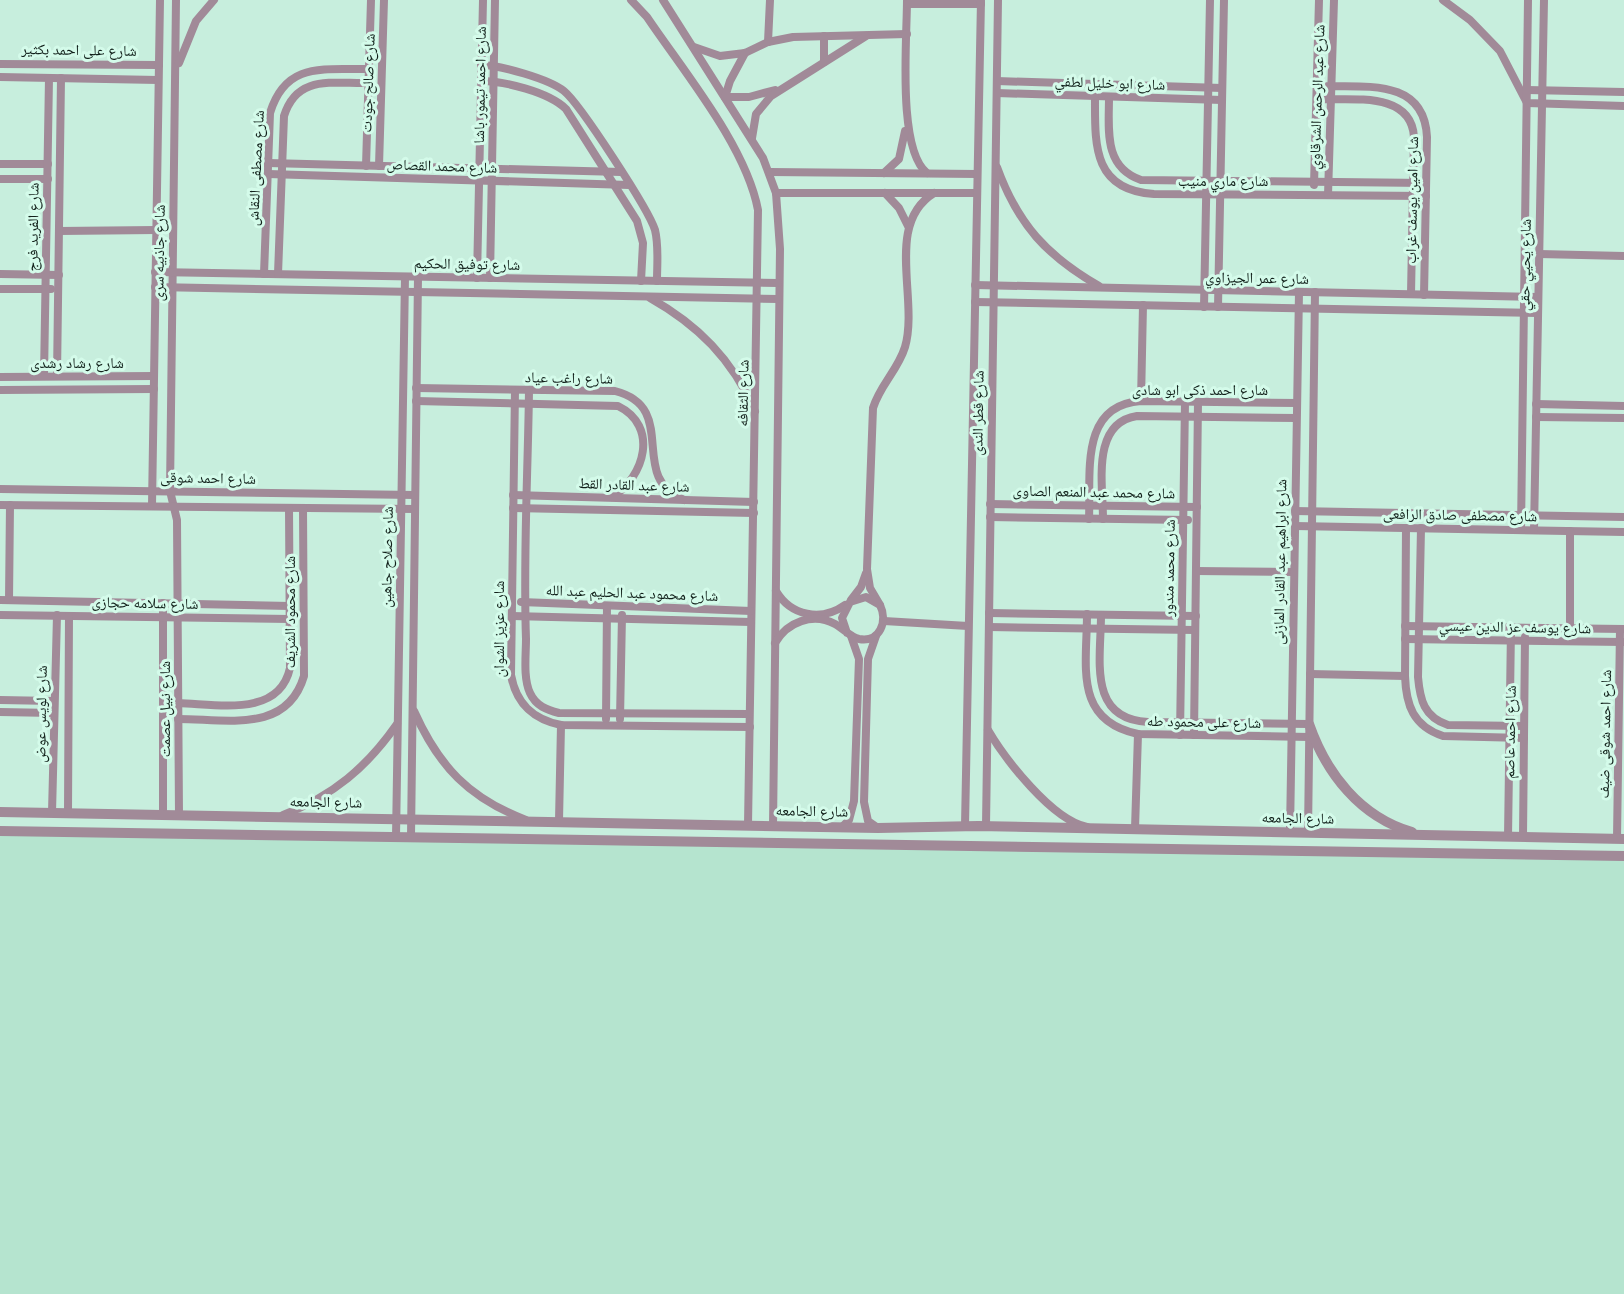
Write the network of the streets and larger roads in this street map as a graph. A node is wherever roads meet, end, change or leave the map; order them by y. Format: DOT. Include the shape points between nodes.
graph roads {
  1 [pos="160,0"];
  2 [pos="176,0"];
  3 [pos="214,0"];
  4 [pos="371,0"];
  5 [pos="384,0"];
  6 [pos="483,0"];
  7 [pos="495,0"];
  8 [pos="631,0"];
  9 [pos="663,0"];
  10 [pos="770,0"];
  11 [pos="998,0"];
  12 [pos="1210,0"];
  13 [pos="1224,0"];
  14 [pos="1319,0"];
  15 [pos="1334,0"];
  16 [pos="1443,0"];
  17 [pos="1528,0"];
  18 [pos="1544,0"];
  19 [pos="907,2"];
  20 [pos="981,2"];
  21 [pos="907,34"];
  22 [pos="868,35"];
  23 [pos="824,36"];
  24 [pos="768,42"];
  25 [pos="693,47"];
  26 [pos="745,52"];
  27 [pos="382,62"];
  28 [pos="824,62"];
  29 [pos="0,64"];
  30 [pos="159,65"];
  31 [pos="481,65"];
  32 [pos="494,65"];
  33 [pos="369,66"];
  34 [pos="0,77"];
  35 [pos="293,77"];
  36 [pos="49,78"];
  37 [pos="61,78"];
  38 [pos="158,80"];
  39 [pos="481,81"];
  40 [pos="493,81"];
  41 [pos="997,81"];
  42 [pos="175,84"];
  43 [pos="369,84"];
  44 [pos="1317,86"];
  45 [pos="1208,87"];
  46 [pos="1331,87"];
  47 [pos="781,88"];
  48 [pos="1222,88"];
  49 [pos="301,89"];
  50 [pos="1527,90"];
  51 [pos="1542,90"];
  52 [pos="997,93"];
  53 [pos="1624,93"];
  54 [pos="1095,96"];
  55 [pos="725,97"];
  56 [pos="1109,97"];
  57 [pos="1317,99"];
  58 [pos="1208,100"];
  59 [pos="1222,100"];
  60 [pos="1330,100"];
  61 [pos="1527,103"];
  62 [pos="1542,103"];
  63 [pos="1624,105"];
  64 [pos="907,119"];
  65 [pos="752,139"];
  66 [pos="268,163"];
  67 [pos="996,163"];
  68 [pos="0,164"];
  69 [pos="48,164"];
  70 [pos="283,164"];
  71 [pos="366,166"];
  72 [pos="379,166"];
  73 [pos="479,168"];
  74 [pos="492,169"];
  75 [pos="606,171"];
  76 [pos="621,172"];
  77 [pos="770,172"];
  78 [pos="884,173"];
  79 [pos="927,173"];
  80 [pos="268,174"];
  81 [pos="282,174"];
  82 [pos="977,174"];
  83 [pos="157,176"];
  84 [pos="173,177"];
  85 [pos="0,179"];
  86 [pos="48,179"];
  87 [pos="479,180"];
  88 [pos="491,181"];
  89 [pos="1206,181"];
  90 [pos="1220,181"];
  91 [pos="1314,182"];
  92 [pos="1328,182"];
  93 [pos="1413,183"];
  94 [pos="1426,183"];
  95 [pos="615,184"];
  96 [pos="629,185"];
  97 [pos="776,193"];
  98 [pos="885,193"];
  99 [pos="934,193"];
  100 [pos="977,193"];
  101 [pos="1206,194"];
  102 [pos="1220,194"];
  103 [pos="1314,195"];
  104 [pos="1328,195"];
  105 [pos="1413,196"];
  106 [pos="1426,196"];
  107 [pos="908,227"];
  108 [pos="156,230"];
  109 [pos="59,231"];
  110 [pos="1539,254"];
  111 [pos="1624,256"];
  112 [pos="156,272"];
  113 [pos="172,272"];
  114 [pos="0,274"];
  115 [pos="264,274"];
  116 [pos="279,274"];
  117 [pos="46,275"];
  118 [pos="59,275"];
  119 [pos="405,277"];
  120 [pos="418,277"];
  121 [pos="477,278"];
  122 [pos="490,278"];
  123 [pos="641,281"];
  124 [pos="657,281"];
  125 [pos="758,283"];
  126 [pos="778,283"];
  127 [pos="975,285"];
  128 [pos="994,285"];
  129 [pos="155,287"];
  130 [pos="172,287"];
  131 [pos="1102,288"];
  132 [pos="0,289"];
  133 [pos="46,289"];
  134 [pos="58,289"];
  135 [pos="1204,290"];
  136 [pos="1218,290"];
  137 [pos="405,292"];
  138 [pos="417,292"];
  139 [pos="1299,292"];
  140 [pos="1315,292"];
  141 [pos="1412,294"];
  142 [pos="1424,295"];
  143 [pos="646,296"];
  144 [pos="1524,297"];
  145 [pos="1538,297"];
  146 [pos="758,298"];
  147 [pos="778,299"];
  148 [pos="975,302"];
  149 [pos="993,303"];
  150 [pos="1143,306"];
  151 [pos="1204,307"];
  152 [pos="1218,307"];
  153 [pos="1298,308"];
  154 [pos="1315,309"];
  155 [pos="1524,313"];
  156 [pos="1538,313"];
  157 [pos="44,376"];
  158 [pos="57,376"];
  159 [pos="154,376"];
  160 [pos="3,377"];
  161 [pos="416,388"];
  162 [pos="154,389"];
  163 [pos="3,390"];
  164 [pos="515,390"];
  165 [pos="529,390"];
  166 [pos="416,401"];
  167 [pos="1141,401"];
  168 [pos="1185,402"];
  169 [pos="1198,402"];
  170 [pos="515,403"];
  171 [pos="529,403"];
  172 [pos="1297,403"];
  173 [pos="1536,404"];
  174 [pos="1624,406"];
  175 [pos="756,413"];
  176 [pos="1185,416"];
  177 [pos="1198,417"];
  178 [pos="1296,417"];
  179 [pos="1536,417"];
  180 [pos="1624,418"];
  181 [pos="0,489"];
  182 [pos="152,491"];
  183 [pos="170,491"];
  184 [pos="401,495"];
  185 [pos="415,495"];
  186 [pos="513,495"];
  187 [pos="527,496"];
  188 [pos="612,497"];
  189 [pos="684,500"];
  190 [pos="754,502"];
  191 [pos="990,504"];
  192 [pos="0,505"];
  193 [pos="10,505"];
  194 [pos="1090,505"];
  195 [pos="152,506"];
  196 [pos="174,506"];
  197 [pos="1103,506"];
  198 [pos="1184,507"];
  199 [pos="1197,507"];
  200 [pos="289,508"];
  201 [pos="303,508"];
  202 [pos="513,508"];
  203 [pos="401,509"];
  204 [pos="415,509"];
  205 [pos="526,509"];
  206 [pos="1295,511"];
  207 [pos="1312,512"];
  208 [pos="754,513"];
  209 [pos="1521,515"];
  210 [pos="1534,515"];
  211 [pos="990,517"];
  212 [pos="1624,517"];
  213 [pos="1089,519"];
  214 [pos="1103,519"];
  215 [pos="1184,520"];
  216 [pos="1197,520"];
  217 [pos="1294,526"];
  218 [pos="1312,526"];
  219 [pos="1406,528"];
  220 [pos="1421,528"];
  221 [pos="1521,530"];
  222 [pos="1534,530"];
  223 [pos="1570,531"];
  224 [pos="1624,532"];
  225 [pos="867,569"];
  226 [pos="1196,571"];
  227 [pos="1294,572"];
  228 [pos="775,588"];
  229 [pos="4,600"];
  230 [pos="87,602"];
  231 [pos="512,602"];
  232 [pos="849,602"];
  233 [pos="163,603"];
  234 [pos="177,603"];
  235 [pos="525,603"];
  236 [pos="880,605"];
  237 [pos="290,606"];
  238 [pos="608,606"];
  239 [pos="622,606"];
  240 [pos="752,611"];
  241 [pos="989,613"];
  242 [pos="1087,614"];
  243 [pos="0,615"];
  244 [pos="57,615"];
  245 [pos="1101,615"];
  246 [pos="69,616"];
  247 [pos="88,616"];
  248 [pos="512,616"];
  249 [pos="525,616"];
  250 [pos="1182,616"];
  251 [pos="1196,616"];
  252 [pos="163,617"];
  253 [pos="177,618"];
  254 [pos="607,618"];
  255 [pos="622,618"];
  256 [pos="290,619"];
  257 [pos="884,621"];
  258 [pos="751,622"];
  259 [pos="968,626"];
  260 [pos="1405,626"];
  261 [pos="1419,626"];
  262 [pos="988,627"];
  263 [pos="1087,628"];
  264 [pos="1511,628"];
  265 [pos="1526,628"];
  266 [pos="1570,628"];
  267 [pos="1101,629"];
  268 [pos="1622,629"];
  269 [pos="1182,630"];
  270 [pos="1196,630"];
  271 [pos="849,634"];
  272 [pos="876,635"];
  273 [pos="1405,639"];
  274 [pos="1419,639"];
  275 [pos="1511,641"];
  276 [pos="1525,641"];
  277 [pos="1622,642"];
  278 [pos="775,643"];
  279 [pos="1310,674"];
  280 [pos="1405,676"];
  281 [pos="0,700"];
  282 [pos="54,701"];
  283 [pos="178,703"];
  284 [pos="413,708"];
  285 [pos="0,712"];
  286 [pos="54,713"];
  287 [pos="606,714"];
  288 [pos="620,714"];
  289 [pos="749,714"];
  290 [pos="178,719"];
  291 [pos="397,723"];
  292 [pos="1180,723"];
  293 [pos="1194,723"];
  294 [pos="561,724"];
  295 [pos="1291,724"];
  296 [pos="1309,724"];
  297 [pos="606,725"];
  298 [pos="620,725"];
  299 [pos="1508,726"];
  300 [pos="1524,726"];
  301 [pos="750,727"];
  302 [pos="987,728"];
  303 [pos="1621,728"];
  304 [pos="1138,734"];
  305 [pos="1180,735"];
  306 [pos="1194,735"];
  307 [pos="1291,737"];
  308 [pos="1309,737"];
  309 [pos="1508,738"];
  310 [pos="1524,738"];
  311 [pos="1621,742"];
  312 [pos="0,812"];
  313 [pos="52,813"];
  314 [pos="68,813"];
  315 [pos="164,815"];
  316 [pos="179,815"];
  317 [pos="280,816"];
  318 [pos="396,818"];
  319 [pos="412,818"];
  320 [pos="526,820"];
  321 [pos="559,821"];
  322 [pos="748,825"];
  323 [pos="773,826"];
  324 [pos="965,826"];
  325 [pos="986,826"];
  326 [pos="842,827"];
  327 [pos="878,828"];
  328 [pos="1096,828"];
  329 [pos="1135,829"];
  330 [pos="0,831"];
  331 [pos="1290,832"];
  332 [pos="1308,833"];
  333 [pos="1433,836"];
  334 [pos="396,837"];
  335 [pos="411,837"];
  336 [pos="1508,837"];
  337 [pos="1523,837"];
  338 [pos="1620,839"];
  339 [pos="878,844"];
  340 [pos="1624,856"];
  1 -- 30 [label="street, شارع جاذبيه سرى"];
  2 -- 42 [label="street, شارع جاذبيه سرى"];
  3 -- 42 [label="street" via="196,21 186,41"];
  4 -- 33 [label="street, شارع صالح جودت"];
  5 -- 27 [label="street, شارع صالح جودت"];
  6 -- 31 [label="street, شارع احمد تيمور باشا"];
  7 -- 32 [label="street, شارع احمد تيمور باشا"];
  8 -- 125 [label="street, شارع الثقافه" via="647,17 746,169 758,210"];
  9 -- 25 [label="street"];
  10 -- 24 [label="street"];
  11 -- 41 [label="street, شارع قطر الندى"];
  12 -- 45 [label="street"];
  13 -- 48 [label="street"];
  14 -- 44 [label="street, شارع عبد الرحمن الشرقاوي"];
  15 -- 46 [label="street, شارع عبد الرحمن الشرقاوي"];
  16 -- 61 [label="street" via="1493,43"];
  17 -- 50 [label="street, شارع يحيي حقي"];
  18 -- 51 [label="street, شارع يحيي حقي"];
  19 -- 20 [label="street"];
  19 -- 21 [label="street"];
  20 -- 82 [label="street, شارع قطر الندى"];
  21 -- 22 [label="street"];
  21 -- 64 [label="street"];
  22 -- 23 [label="street"];
  22 -- 28 [label="street"];
  23 -- 24 [label="street"];
  23 -- 28 [label="street"];
  24 -- 26 [label="street"];
  25 -- 26 [label="street" via="720,56"];
  25 -- 55 [label="street"];
  26 -- 55 [label="street"];
  27 -- 33 [label="street"];
  27 -- 72 [label="street, شارع صالح جودت"];
  28 -- 47 [label="street"];
  29 -- 30 [label="street, شارع على احمد بكثير"];
  30 -- 38 [label="street, شارع جاذبيه سرى"];
  31 -- 32 [label="street"];
  31 -- 39 [label="street, شارع احمد تيمور باشا"];
  32 -- 40 [label="street, شارع احمد تيمور باشا"];
  32 -- 76 [label="street" via="567,93"];
  33 -- 35 [label="street" via="306,70"];
  33 -- 43 [label="street, شارع صالح جودت"];
  34 -- 36 [label="street, شارع على احمد بكثير"];
  35 -- 49 [label="street"];
  35 -- 66 [label="street, شارع مصطفى النقاش" via="282,87 270,113"];
  36 -- 37 [label="street, شارع على احمد بكثير"];
  36 -- 69 [label="street, شارع الفريد فرج"];
  37 -- 38 [label="street, شارع على احمد بكثير"];
  37 -- 109 [label="street, شارع الفريد فرج"];
  38 -- 83 [label="street, شارع جاذبيه سرى"];
  39 -- 40 [label="street"];
  39 -- 73 [label="street, شارع احمد تيمور باشا"];
  40 -- 74 [label="street, شارع احمد تيمور باشا"];
  40 -- 75 [label="street" via="556,99"];
  41 -- 45 [label="street, شارع ابو خليل لطفي"];
  41 -- 52 [label="street, شارع قطر الندى"];
  42 -- 84 [label="street, شارع جاذبيه سرى"];
  43 -- 49 [label="street" via="310,84"];
  43 -- 71 [label="street, شارع صالح جودت"];
  44 -- 46 [label="street, شارع امين يوسف غراب"];
  44 -- 57 [label="street, شارع عبد الرحمن الشرقاوي"];
  45 -- 48 [label="street, شارع ابو خليل لطفي"];
  45 -- 58 [label="street"];
  46 -- 60 [label="street, شارع عبد الرحمن الشرقاوي"];
  46 -- 94 [label="street, شارع امين يوسف غراب" via="1392,89 1419,106 1426,126"];
  47 -- 55 [label="street" via="755,96"];
  47 -- 65 [label="street" via="759,109"];
  48 -- 59 [label="street"];
  49 -- 70 [label="street, شارع مصطفى النقاش" via="293,96 284,116"];
  50 -- 51 [label="street"];
  50 -- 61 [label="street, شارع يحيي حقي"];
  51 -- 53 [label="street"];
  51 -- 62 [label="street, شارع يحيي حقي"];
  52 -- 54 [label="street, شارع ابو خليل لطفي"];
  52 -- 67 [label="street, شارع قطر الندى"];
  54 -- 56 [label="street, شارع ابو خليل لطفي"];
  54 -- 101 [label="street, شارع ماري منيب" via="1096,148 1111,177 1140,193"];
  55 -- 65 [label="street"];
  56 -- 58 [label="street, شارع ابو خليل لطفي"];
  56 -- 89 [label="street, شارع ماري منيب" via="1111,153 1122,170 1131,177 1151,182"];
  57 -- 60 [label="street, شارع امين يوسف غراب"];
  57 -- 91 [label="street, شارع عبد الرحمن الشرقاوي"];
  58 -- 59 [label="street, شارع ابو خليل لطفي"];
  58 -- 89 [label="street"];
  59 -- 90 [label="street"];
  60 -- 92 [label="street, شارع عبد الرحمن الشرقاوي"];
  60 -- 93 [label="street, شارع امين يوسف غراب" via="1382,102 1402,109 1413,126"];
  61 -- 62 [label="street"];
  61 -- 144 [label="street, شارع يحيي حقي"];
  62 -- 63 [label="street"];
  62 -- 110 [label="street, شارع يحيي حقي"];
  64 -- 78 [label="street" via="899,159"];
  64 -- 79 [label="street" via="913,153"];
  65 -- 77 [label="street"];
  66 -- 70 [label="street, شارع محمد القصاص"];
  66 -- 80 [label="street, شارع مصطفى النقاش"];
  67 -- 128 [label="street, شارع قطر الندى"];
  67 -- 131 [label="street" via="1007,195 1042,245"];
  68 -- 69 [label="street"];
  69 -- 86 [label="street, شارع الفريد فرج"];
  70 -- 71 [label="street, شارع محمد القصاص"];
  70 -- 81 [label="street, شارع مصطفى النقاش"];
  71 -- 72 [label="street, شارع محمد القصاص"];
  72 -- 73 [label="street, شارع محمد القصاص"];
  73 -- 74 [label="street, شارع محمد القصاص"];
  73 -- 87 [label="street, شارع احمد تيمور باشا"];
  74 -- 75 [label="street, شارع محمد القصاص"];
  74 -- 88 [label="street, شارع احمد تيمور باشا"];
  75 -- 76 [label="street, شارع محمد القصاص"];
  75 -- 95 [label="street"];
  76 -- 96 [label="street"];
  77 -- 78 [label="street"];
  77 -- 97 [label="street"];
  78 -- 79 [label="street"];
  79 -- 82 [label="street"];
  80 -- 81 [label="street, شارع محمد القصاص"];
  80 -- 115 [label="street, شارع مصطفى النقاش"];
  81 -- 87 [label="street, شارع محمد القصاص"];
  81 -- 116 [label="street, شارع مصطفى النقاش"];
  82 -- 100 [label="street, شارع قطر الندى"];
  83 -- 84 [label="street"];
  83 -- 108 [label="street, شارع جاذبيه سرى"];
  84 -- 113 [label="street, شارع جاذبيه سرى"];
  85 -- 86 [label="street"];
  86 -- 117 [label="street, شارع الفريد فرج"];
  87 -- 88 [label="street, شارع محمد القصاص"];
  87 -- 121 [label="street, شارع احمد تيمور باشا"];
  88 -- 95 [label="street, شارع محمد القصاص"];
  88 -- 122 [label="street, شارع احمد تيمور باشا"];
  89 -- 90 [label="street, شارع ماري منيب"];
  89 -- 101 [label="street"];
  90 -- 91 [label="street, شارع ماري منيب"];
  90 -- 102 [label="street"];
  91 -- 92 [label="street, شارع ماري منيب"];
  91 -- 103 [label="street, شارع عبد الرحمن الشرقاوي"];
  92 -- 93 [label="street, شارع ماري منيب"];
  92 -- 104 [label="street, شارع عبد الرحمن الشرقاوي"];
  93 -- 94 [label="street, شارع ماري منيب"];
  93 -- 105 [label="street, شارع امين يوسف غراب"];
  94 -- 106 [label="street, شارع امين يوسف غراب"];
  95 -- 96 [label="street, شارع محمد القصاص"];
  95 -- 123 [label="street" via="641,231"];
  96 -- 124 [label="street" via="655,232"];
  97 -- 98 [label="street"];
  97 -- 126 [label="street"];
  98 -- 99 [label="street"];
  98 -- 107 [label="street" via="899,208"];
  99 -- 100 [label="street"];
  99 -- 107 [label="street" via="917,207"];
  100 -- 127 [label="street, شارع قطر الندى"];
  101 -- 102 [label="street, شارع ماري منيب"];
  101 -- 135 [label="street"];
  102 -- 103 [label="street, شارع ماري منيب"];
  102 -- 136 [label="street"];
  103 -- 104 [label="street, شارع ماري منيب"];
  104 -- 105 [label="street, شارع ماري منيب"];
  105 -- 106 [label="street, شارع ماري منيب"];
  105 -- 141 [label="street, شارع امين يوسف غراب"];
  106 -- 142 [label="street, شارع امين يوسف غراب"];
  107 -- 225 [label="street" via="907,338 873,408"];
  108 -- 109 [label="street"];
  108 -- 112 [label="street, شارع جاذبيه سرى"];
  109 -- 118 [label="street, شارع الفريد فرج"];
  110 -- 111 [label="street"];
  110 -- 145 [label="street, شارع يحيي حقي"];
  112 -- 113 [label="street, شارع توفيق الحكيم"];
  112 -- 129 [label="street, شارع جاذبيه سرى"];
  113 -- 115 [label="street, شارع توفيق الحكيم"];
  113 -- 130 [label="street, شارع جاذبيه سرى"];
  114 -- 117 [label="street"];
  115 -- 116 [label="street, شارع توفيق الحكيم"];
  116 -- 119 [label="street, شارع توفيق الحكيم"];
  117 -- 118 [label="street"];
  117 -- 133 [label="street, شارع الفريد فرج"];
  118 -- 134 [label="street, شارع الفريد فرج"];
  119 -- 120 [label="street, شارع توفيق الحكيم"];
  119 -- 137 [label="street, شارع صلاح جاهين"];
  120 -- 121 [label="street, شارع توفيق الحكيم"];
  120 -- 138 [label="street, شارع صلاح جاهين"];
  121 -- 122 [label="street, شارع توفيق الحكيم"];
  122 -- 123 [label="street, شارع توفيق الحكيم"];
  123 -- 124 [label="street, شارع توفيق الحكيم"];
  124 -- 125 [label="street, شارع توفيق الحكيم"];
  125 -- 126 [label="street, شارع توفيق الحكيم"];
  125 -- 146 [label="street, شارع الثقافه"];
  126 -- 147 [label="street"];
  127 -- 128 [label="street, شارع عمر الجيزاوي"];
  127 -- 148 [label="street, شارع قطر الندى"];
  128 -- 131 [label="street, شارع عمر الجيزاوي"];
  128 -- 149 [label="street, شارع قطر الندى"];
  129 -- 130 [label="street, شارع توفيق الحكيم"];
  129 -- 159 [label="street, شارع جاذبيه سرى"];
  130 -- 137 [label="street, شارع توفيق الحكيم"];
  130 -- 183 [label="street, شارع جاذبيه سرى"];
  131 -- 135 [label="street, شارع عمر الجيزاوي"];
  132 -- 133 [label="street"];
  133 -- 134 [label="street"];
  133 -- 157 [label="street, شارع الفريد فرج"];
  134 -- 158 [label="street, شارع الفريد فرج"];
  135 -- 136 [label="street, شارع عمر الجيزاوي"];
  135 -- 151 [label="street"];
  136 -- 139 [label="street, شارع عمر الجيزاوي"];
  136 -- 152 [label="street"];
  137 -- 138 [label="street, شارع توفيق الحكيم"];
  137 -- 184 [label="street, شارع صلاح جاهين"];
  138 -- 143 [label="street, شارع توفيق الحكيم"];
  138 -- 161 [label="street, شارع صلاح جاهين"];
  139 -- 140 [label="street, شارع عمر الجيزاوي"];
  139 -- 153 [label="street, شارع ابراهيم عبد القادر المازنى"];
  140 -- 141 [label="street, شارع عمر الجيزاوي"];
  140 -- 154 [label="street, شارع ابراهيم عبد القادر المازنى"];
  141 -- 142 [label="street, شارع عمر الجيزاوي"];
  142 -- 144 [label="street, شارع عمر الجيزاوي"];
  143 -- 146 [label="street, شارع توفيق الحكيم"];
  143 -- 175 [label="street" via="713,344 735,373"];
  144 -- 145 [label="street, شارع عمر الجيزاوي"];
  144 -- 155 [label="street, شارع يحيي حقي"];
  145 -- 156 [label="street, شارع يحيي حقي"];
  146 -- 147 [label="street, شارع توفيق الحكيم"];
  146 -- 175 [label="street, شارع الثقافه"];
  147 -- 228 [label="street"];
  148 -- 149 [label="street, شارع عمر الجيزاوي"];
  148 -- 259 [label="street, شارع قطر الندى"];
  149 -- 150 [label="street, شارع عمر الجيزاوي"];
  149 -- 191 [label="street, شارع قطر الندى"];
  150 -- 151 [label="street, شارع عمر الجيزاوي"];
  150 -- 167 [label="street"];
  151 -- 152 [label="street, شارع عمر الجيزاوي"];
  152 -- 153 [label="street, شارع عمر الجيزاوي"];
  153 -- 154 [label="street, شارع عمر الجيزاوي"];
  153 -- 172 [label="street, شارع ابراهيم عبد القادر المازنى"];
  154 -- 155 [label="street, شارع عمر الجيزاوي"];
  154 -- 207 [label="street, شارع ابراهيم عبد القادر المازنى"];
  155 -- 156 [label="street, شارع عمر الجيزاوي"];
  155 -- 209 [label="street, شارع يحيي حقي"];
  156 -- 173 [label="street, شارع يحيي حقي"];
  157 -- 158 [label="street, شارع رشاد رشدى"];
  157 -- 160 [label="street, شارع رشاد رشدى"];
  158 -- 159 [label="street, شارع رشاد رشدى"];
  159 -- 162 [label="street, شارع جاذبيه سرى"];
  160 -- 163 [label="street"];
  161 -- 164 [label="street, شارع راغب عياد"];
  161 -- 166 [label="street, شارع صلاح جاهين"];
  162 -- 163 [label="street, شارع رشاد رشدى"];
  162 -- 182 [label="street, شارع جاذبيه سرى"];
  164 -- 165 [label="street, شارع راغب عياد"];
  164 -- 170 [label="street, شارع عزيز الشوان"];
  165 -- 171 [label="street, شارع عزيز الشوان"];
  165 -- 189 [label="street, شارع راغب عياد" via="615,391 635,398 648,414 657,478 673,495"];
  166 -- 170 [label="street, شارع راغب عياد"];
  166 -- 185 [label="street, شارع صلاح جاهين"];
  167 -- 168 [label="street, شارع احمد ذكى ابو شادى"];
  167 -- 194 [label="street, شارع احمد ذكى ابو شادى" via="1113,409 1099,424 1092,442"];
  168 -- 169 [label="street, شارع احمد ذكى ابو شادى"];
  168 -- 176 [label="street, شارع محمد مندور"];
  169 -- 172 [label="street, شارع احمد ذكى ابو شادى"];
  169 -- 177 [label="street, شارع محمد مندور"];
  170 -- 171 [label="street, شارع راغب عياد"];
  170 -- 186 [label="street, شارع عزيز الشوان"];
  171 -- 187 [label="street, شارع عزيز الشوان"];
  171 -- 188 [label="street, شارع راغب عياد" via="608,404 628,411 640,433 642,458 632,482"];
  172 -- 178 [label="street, شارع ابراهيم عبد القادر المازنى"];
  173 -- 174 [label="street"];
  173 -- 179 [label="street, شارع يحيي حقي"];
  175 -- 190 [label="street, شارع الثقافه"];
  176 -- 177 [label="street, شارع احمد ذكى ابو شادى"];
  176 -- 197 [label="street, شارع احمد ذكى ابو شادى" via="1127,417 1110,429 1104,448"];
  176 -- 198 [label="street, شارع محمد مندور"];
  177 -- 178 [label="street, شارع احمد ذكى ابو شادى"];
  177 -- 199 [label="street, شارع محمد مندور"];
  178 -- 206 [label="street, شارع ابراهيم عبد القادر المازنى"];
  179 -- 180 [label="street"];
  179 -- 210 [label="street, شارع يحيي حقي"];
  181 -- 182 [label="street, شارع احمد شوقى"];
  182 -- 183 [label="street, شارع احمد شوقى"];
  182 -- 195 [label="street, شارع جاذبيه سرى"];
  183 -- 184 [label="street, شارع احمد شوقى"];
  183 -- 196 [label="street, شارع جاذبيه سرى"];
  184 -- 185 [label="street, شارع احمد شوقى"];
  184 -- 203 [label="street, شارع صلاح جاهين"];
  185 -- 204 [label="street, شارع صلاح جاهين"];
  186 -- 187 [label="street, شارع عبد القادر القط"];
  186 -- 202 [label="street, شارع عزيز الشوان"];
  187 -- 188 [label="street, شارع عبد القادر القط"];
  187 -- 205 [label="street, شارع عزيز الشوان"];
  188 -- 189 [label="street, شارع عبد القادر القط"];
  189 -- 190 [label="street, شارع عبد القادر القط"];
  190 -- 208 [label="street, شارع الثقافه"];
  191 -- 194 [label="street, شارع محمد عبد المنعم الصاوى"];
  191 -- 211 [label="street, شارع قطر الندى"];
  192 -- 193 [label="street, شارع احمد شوقى"];
  193 -- 195 [label="street, شارع احمد شوقى"];
  193 -- 229 [label="street"];
  194 -- 197 [label="street, شارع محمد عبد المنعم الصاوى"];
  194 -- 213 [label="street, شارع احمد ذكى ابو شادى"];
  195 -- 196 [label="street, شارع احمد شوقى"];
  196 -- 200 [label="street, شارع احمد شوقى"];
  196 -- 234 [label="street, شارع جاذبيه سرى"];
  197 -- 198 [label="street, شارع محمد عبد المنعم الصاوى"];
  197 -- 214 [label="street, شارع احمد ذكى ابو شادى"];
  198 -- 199 [label="street, شارع محمد عبد المنعم الصاوى"];
  198 -- 215 [label="street, شارع محمد مندور"];
  199 -- 216 [label="street, شارع محمد مندور"];
  200 -- 201 [label="street, شارع احمد شوقى"];
  200 -- 237 [label="street, شارع محمود الشريف"];
  201 -- 203 [label="street, شارع احمد شوقى"];
  201 -- 290 [label="street, شارع محمود الشريف" via="304,676 295,698 267,717"];
  202 -- 205 [label="street, شارع عبد القادر القط"];
  202 -- 231 [label="street, شارع عزيز الشوان"];
  203 -- 204 [label="street, شارع احمد شوقى"];
  203 -- 291 [label="street, شارع صلاح جاهين"];
  204 -- 284 [label="street, شارع صلاح جاهين"];
  205 -- 208 [label="street, شارع عبد القادر القط"];
  205 -- 235 [label="street, شارع عزيز الشوان"];
  206 -- 207 [label="street, شارع مصطفى صادق الرافعى"];
  206 -- 217 [label="street, شارع ابراهيم عبد القادر المازنى"];
  207 -- 209 [label="street, شارع مصطفى صادق الرافعى"];
  207 -- 218 [label="street, شارع ابراهيم عبد القادر المازنى"];
  208 -- 240 [label="street, شارع الثقافه"];
  209 -- 210 [label="street, شارع مصطفى صادق الرافعى"];
  209 -- 221 [label="street, شارع يحيي حقي"];
  210 -- 212 [label="street, شارع مصطفى صادق الرافعى"];
  210 -- 222 [label="street, شارع يحيي حقي"];
  211 -- 213 [label="street, شارع محمد عبد المنعم الصاوى"];
  211 -- 241 [label="street, شارع قطر الندى"];
  213 -- 214 [label="street, شارع محمد عبد المنعم الصاوى"];
  214 -- 215 [label="street, شارع محمد عبد المنعم الصاوى"];
  215 -- 216 [label="street, شارع محمد عبد المنعم الصاوى"];
  215 -- 250 [label="street, شارع محمد مندور"];
  216 -- 226 [label="street, شارع محمد مندور"];
  217 -- 218 [label="street, شارع مصطفى صادق الرافعى"];
  217 -- 227 [label="street, شارع ابراهيم عبد القادر المازنى"];
  218 -- 219 [label="street, شارع مصطفى صادق الرافعى"];
  218 -- 279 [label="street, شارع ابراهيم عبد القادر المازنى"];
  219 -- 220 [label="street, شارع مصطفى صادق الرافعى"];
  219 -- 260 [label="street"];
  220 -- 221 [label="street, شارع مصطفى صادق الرافعى"];
  220 -- 261 [label="street"];
  221 -- 222 [label="street, شارع مصطفى صادق الرافعى"];
  222 -- 223 [label="street, شارع مصطفى صادق الرافعى"];
  223 -- 224 [label="street, شارع مصطفى صادق الرافعى"];
  223 -- 266 [label="street"];
  225 -- 232 [label="street" via="861,587"];
  225 -- 236 [label="street" via="870,588"];
  226 -- 227 [label="street"];
  226 -- 251 [label="street, شارع محمد مندور"];
  227 -- 295 [label="street, شارع ابراهيم عبد القادر المازنى"];
  228 -- 232 [label="street" via="785,602 805,614 828,614"];
  228 -- 278 [label="street"];
  229 -- 230 [label="street, شارع سلامه حجازى"];
  230 -- 233 [label="street, شارع سلامه حجازى"];
  230 -- 247 [label="street"];
  231 -- 235 [label="street, شارع محمود عبد الحليم عبد الله"];
  231 -- 248 [label="street, شارع عزيز الشوان"];
  232 -- 236 [label="street" via="866,597"];
  232 -- 271 [label="street" via="842,618"];
  233 -- 234 [label="street, شارع سلامه حجازى"];
  233 -- 252 [label="street, شارع نبيل عصمت"];
  234 -- 237 [label="street, شارع سلامه حجازى"];
  234 -- 253 [label="street, شارع نبيل عصمت"];
  235 -- 238 [label="street, شارع محمود عبد الحليم عبد الله"];
  235 -- 249 [label="street, شارع عزيز الشوان"];
  236 -- 257 [label="street"];
  237 -- 256 [label="street, شارع محمود الشريف"];
  238 -- 239 [label="street, شارع محمود عبد الحليم عبد الله"];
  238 -- 254 [label="street"];
  239 -- 240 [label="street, شارع محمود عبد الحليم عبد الله"];
  239 -- 255 [label="street"];
  240 -- 258 [label="street, شارع الثقافه"];
  241 -- 242 [label="street"];
  241 -- 262 [label="street, شارع قطر الندى"];
  242 -- 245 [label="street"];
  242 -- 263 [label="street, شارع على محمود طه"];
  243 -- 244 [label="street, شارع سلامه حجازى"];
  244 -- 246 [label="street, شارع سلامه حجازى"];
  244 -- 282 [label="street, شارع لويس عوض"];
  245 -- 250 [label="street"];
  245 -- 267 [label="street, شارع على محمود طه"];
  246 -- 247 [label="street, شارع سلامه حجازى"];
  246 -- 314 [label="street, شارع لويس عوض"];
  247 -- 252 [label="street, شارع سلامه حجازى"];
  248 -- 249 [label="street, شارع محمود عبد الحليم عبد الله"];
  248 -- 294 [label="street, شارع عزيز الشوان" via="511,675 519,699 537,717"];
  249 -- 254 [label="street, شارع محمود عبد الحليم عبد الله"];
  249 -- 287 [label="street, شارع عزيز الشوان" via="527,680 537,703 559,713"];
  250 -- 251 [label="street"];
  250 -- 269 [label="street, شارع محمد مندور"];
  251 -- 270 [label="street, شارع محمد مندور"];
  252 -- 253 [label="street, شارع سلامه حجازى"];
  252 -- 315 [label="street, شارع نبيل عصمت"];
  253 -- 256 [label="street, شارع سلامه حجازى"];
  253 -- 283 [label="street, شارع نبيل عصمت"];
  254 -- 255 [label="street, شارع محمود عبد الحليم عبد الله"];
  254 -- 287 [label="street"];
  255 -- 258 [label="street, شارع محمود عبد الحليم عبد الله"];
  255 -- 288 [label="street"];
  256 -- 283 [label="street, شارع محمود الشريف" via="290,668 277,694 250,704"];
  257 -- 259 [label="street"];
  257 -- 272 [label="street"];
  258 -- 289 [label="street, شارع الثقافه"];
  259 -- 324 [label="street, شارع قطر الندى"];
  260 -- 261 [label="street, شارع يوسف عز الدين عيسي"];
  260 -- 273 [label="street"];
  261 -- 264 [label="street, شارع يوسف عز الدين عيسي"];
  261 -- 274 [label="street"];
  262 -- 263 [label="street"];
  262 -- 302 [label="street, شارع قطر الندى"];
  263 -- 267 [label="street"];
  263 -- 304 [label="street, شارع على محمود طه" via="1087,685 1095,709 1114,727"];
  264 -- 265 [label="street, شارع يوسف عز الدين عيسي"];
  264 -- 275 [label="street, شارع احمد عاصم"];
  265 -- 266 [label="street, شارع يوسف عز الدين عيسي"];
  265 -- 276 [label="street, شارع احمد عاصم"];
  266 -- 268 [label="street, شارع يوسف عز الدين عيسي"];
  267 -- 269 [label="street"];
  267 -- 292 [label="street, شارع على محمود طه" via="1101,682 1107,704 1125,719"];
  268 -- 277 [label="street, شارع احمد شوقى ضيف"];
  269 -- 270 [label="street"];
  269 -- 292 [label="street, شارع محمد مندور"];
  270 -- 293 [label="street, شارع محمد مندور"];
  271 -- 272 [label="street" via="863,639"];
  271 -- 278 [label="street" via="830,621 808,619 788,627"];
  271 -- 326 [label="street" via="860,659 854,789 851,814"];
  272 -- 327 [label="street" via="868,658 864,801 868,821"];
  273 -- 274 [label="street, شارع يوسف عز الدين عيسي"];
  273 -- 280 [label="street"];
  274 -- 275 [label="street, شارع يوسف عز الدين عيسي"];
  274 -- 299 [label="street" via="1419,693 1431,717 1448,725"];
  275 -- 276 [label="street, شارع يوسف عز الدين عيسي"];
  275 -- 299 [label="street, شارع احمد عاصم"];
  276 -- 277 [label="street, شارع يوسف عز الدين عيسي"];
  276 -- 300 [label="street, شارع احمد عاصم"];
  277 -- 303 [label="street, شارع احمد شوقى ضيف"];
  278 -- 323 [label="street"];
  279 -- 280 [label="street"];
  279 -- 296 [label="street, شارع ابراهيم عبد القادر المازنى"];
  280 -- 309 [label="street" via="1408,706 1431,733 1456,738"];
  281 -- 282 [label="street"];
  282 -- 286 [label="street, شارع لويس عوض"];
  283 -- 290 [label="street, شارع نبيل عصمت"];
  284 -- 319 [label="street, شارع صلاح جاهين"];
  284 -- 320 [label="street" via="432,747 468,789 495,808"];
  285 -- 286 [label="street"];
  286 -- 313 [label="street, شارع لويس عوض"];
  287 -- 288 [label="street, شارع عزيز الشوان"];
  287 -- 297 [label="street"];
  288 -- 289 [label="street, شارع عزيز الشوان"];
  288 -- 298 [label="street"];
  289 -- 301 [label="street, شارع الثقافه"];
  290 -- 316 [label="street, شارع نبيل عصمت"];
  291 -- 317 [label="street" via="359,771 308,806"];
  291 -- 318 [label="street, شارع صلاح جاهين"];
  292 -- 293 [label="street, شارع على محمود طه"];
  292 -- 305 [label="street, شارع محمد مندور"];
  293 -- 295 [label="street, شارع على محمود طه"];
  293 -- 306 [label="street, شارع محمد مندور"];
  294 -- 297 [label="street, شارع عزيز الشوان"];
  294 -- 321 [label="street"];
  295 -- 296 [label="street, شارع على محمود طه"];
  295 -- 307 [label="street, شارع ابراهيم عبد القادر المازنى"];
  296 -- 308 [label="street, شارع ابراهيم عبد القادر المازنى"];
  296 -- 333 [label="street" via="1333,774 1354,798 1395,826"];
  297 -- 298 [label="street, شارع عزيز الشوان"];
  298 -- 301 [label="street, شارع عزيز الشوان"];
  299 -- 300 [label="street"];
  299 -- 309 [label="street, شارع احمد عاصم"];
  300 -- 310 [label="street, شارع احمد عاصم"];
  301 -- 322 [label="street, شارع الثقافه"];
  302 -- 325 [label="street, شارع قطر الندى"];
  302 -- 328 [label="street" via="1034,790 1082,826"];
  303 -- 311 [label="street, شارع احمد شوقى ضيف"];
  304 -- 305 [label="street, شارع على محمود طه"];
  304 -- 329 [label="street"];
  305 -- 306 [label="street, شارع على محمود طه"];
  306 -- 307 [label="street, شارع على محمود طه"];
  307 -- 308 [label="street, شارع على محمود طه"];
  307 -- 331 [label="street, شارع ابراهيم عبد القادر المازنى"];
  308 -- 332 [label="street, شارع ابراهيم عبد القادر المازنى"];
  309 -- 310 [label="street"];
  309 -- 336 [label="street, شارع احمد عاصم"];
  310 -- 337 [label="street, شارع احمد عاصم"];
  311 -- 338 [label="street, شارع احمد شوقى ضيف"];
  312 -- 313 [label="street, شارع الجامعه"];
  313 -- 314 [label="street, شارع الجامعه"];
  314 -- 315 [label="street, شارع الجامعه"];
  315 -- 316 [label="street, شارع الجامعه"];
  316 -- 317 [label="street, شارع الجامعه"];
  317 -- 318 [label="street, شارع الجامعه"];
  318 -- 319 [label="street, شارع الجامعه"];
  318 -- 334 [label="street, شارع صلاح جاهين"];
  319 -- 320 [label="street, شارع الجامعه"];
  319 -- 335 [label="street, شارع صلاح جاهين"];
  320 -- 321 [label="street, شارع الجامعه"];
  321 -- 322 [label="street, شارع الجامعه"];
  322 -- 323 [label="street, شارع الجامعه"];
  323 -- 326 [label="street, شارع الجامعه"];
  324 -- 325 [label="street, شارع الجامعه"];
  324 -- 327 [label="street, شارع الجامعه"];
  325 -- 328 [label="street, شارع الجامعه"];
  326 -- 327 [label="street, شارع الجامعه"];
  327 -- 339 [label="street"];
  328 -- 329 [label="street, شارع الجامعه"];
  329 -- 331 [label="street, شارع الجامعه"];
  330 -- 334 [label="street"];
  331 -- 332 [label="street, شارع الجامعه"];
  332 -- 333 [label="street, شارع الجامعه"];
  333 -- 336 [label="street, شارع الجامعه"];
  334 -- 335 [label="street"];
  335 -- 339 [label="street"];
  336 -- 337 [label="street, شارع الجامعه"];
  337 -- 338 [label="street, شارع الجامعه"];
  339 -- 340 [label="street"];
}
